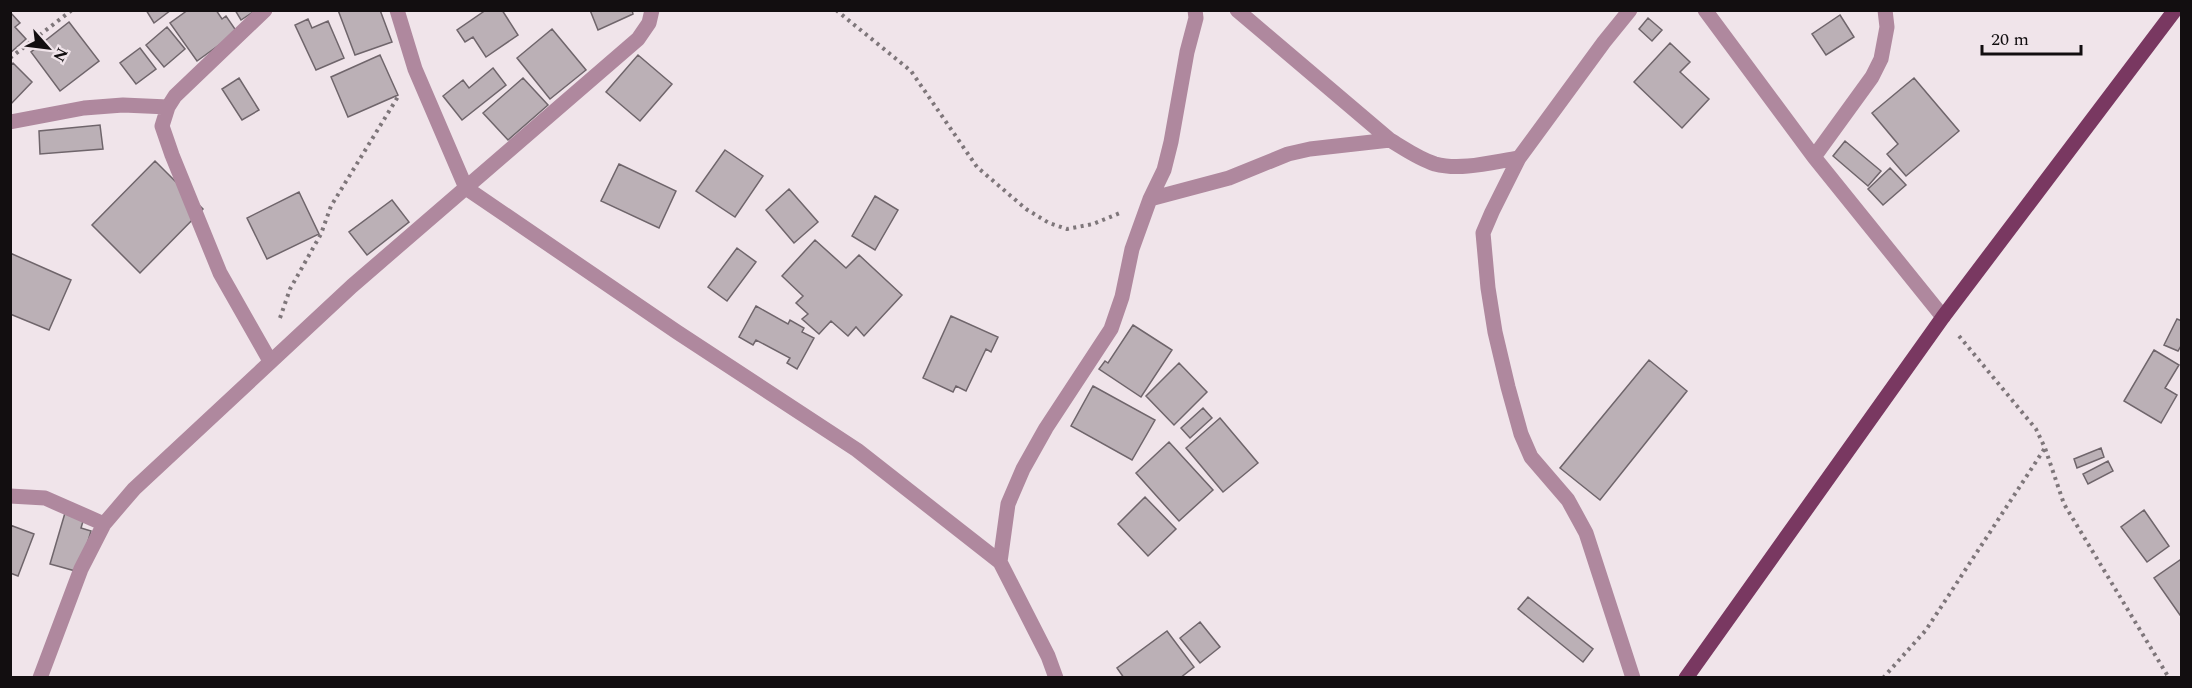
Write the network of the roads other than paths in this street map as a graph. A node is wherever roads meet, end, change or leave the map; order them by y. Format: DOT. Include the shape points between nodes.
graph roads {
  1 [pos="265,10"];
  2 [pos="397,10"];
  3 [pos="652,10"];
  4 [pos="1195,10"];
  5 [pos="1237,10"];
  6 [pos="1630,10"];
  7 [pos="1705,10"];
  8 [pos="1885,10"];
  9 [pos="2175,10"];
  10 [pos="168,107"];
  11 [pos="10,122"];
  12 [pos="1390,140"];
  13 [pos="1519,158"];
  14 [pos="1814,158"];
  15 [pos="466,188"];
  16 [pos="1150,199"];
  17 [pos="1943,316"];
  18 [pos="266,356"];
  19 [pos="10,496"];
  20 [pos="104,524"];
  21 [pos="1000,562"];
  22 [pos="40,678"];
  23 [pos="1056,678"];
  24 [pos="1633,678"];
  25 [pos="1686,678"];
  1 -- 10 [label="street"];
  2 -- 15 [label="street" via="415,69"];
  3 -- 15 [label="street" via="638,39"];
  4 -- 16 [label="street" via="1172,142"];
  5 -- 12 [label="street"];
  6 -- 13 [label="street"];
  7 -- 14 [label="street"];
  8 -- 14 [label="street" via="1887,27 1881,59"];
  9 -- 17 [label="main road"];
  10 -- 11 [label="street" via="84,108"];
  10 -- 18 [label="street" via="162,126 172,155 220,273"];
  12 -- 13 [label="street" via="1437,164 1469,166"];
  12 -- 16 [label="street" via="1288,154 1229,178"];
  13 -- 24 [label="street" via="1483,233 1495,332 1521,434 1531,457 1568,500 1586,533"];
  14 -- 17 [label="street"];
  15 -- 18 [label="street"];
  15 -- 21 [label="street" via="857,450"];
  16 -- 21 [label="street" via="1111,329 1046,428 1008,504"];
  17 -- 25 [label="main road"];
  18 -- 20 [label="street"];
  19 -- 20 [label="street" via="45,498"];
  20 -- 22 [label="street" via="81,569"];
  21 -- 23 [label="street"];
}
